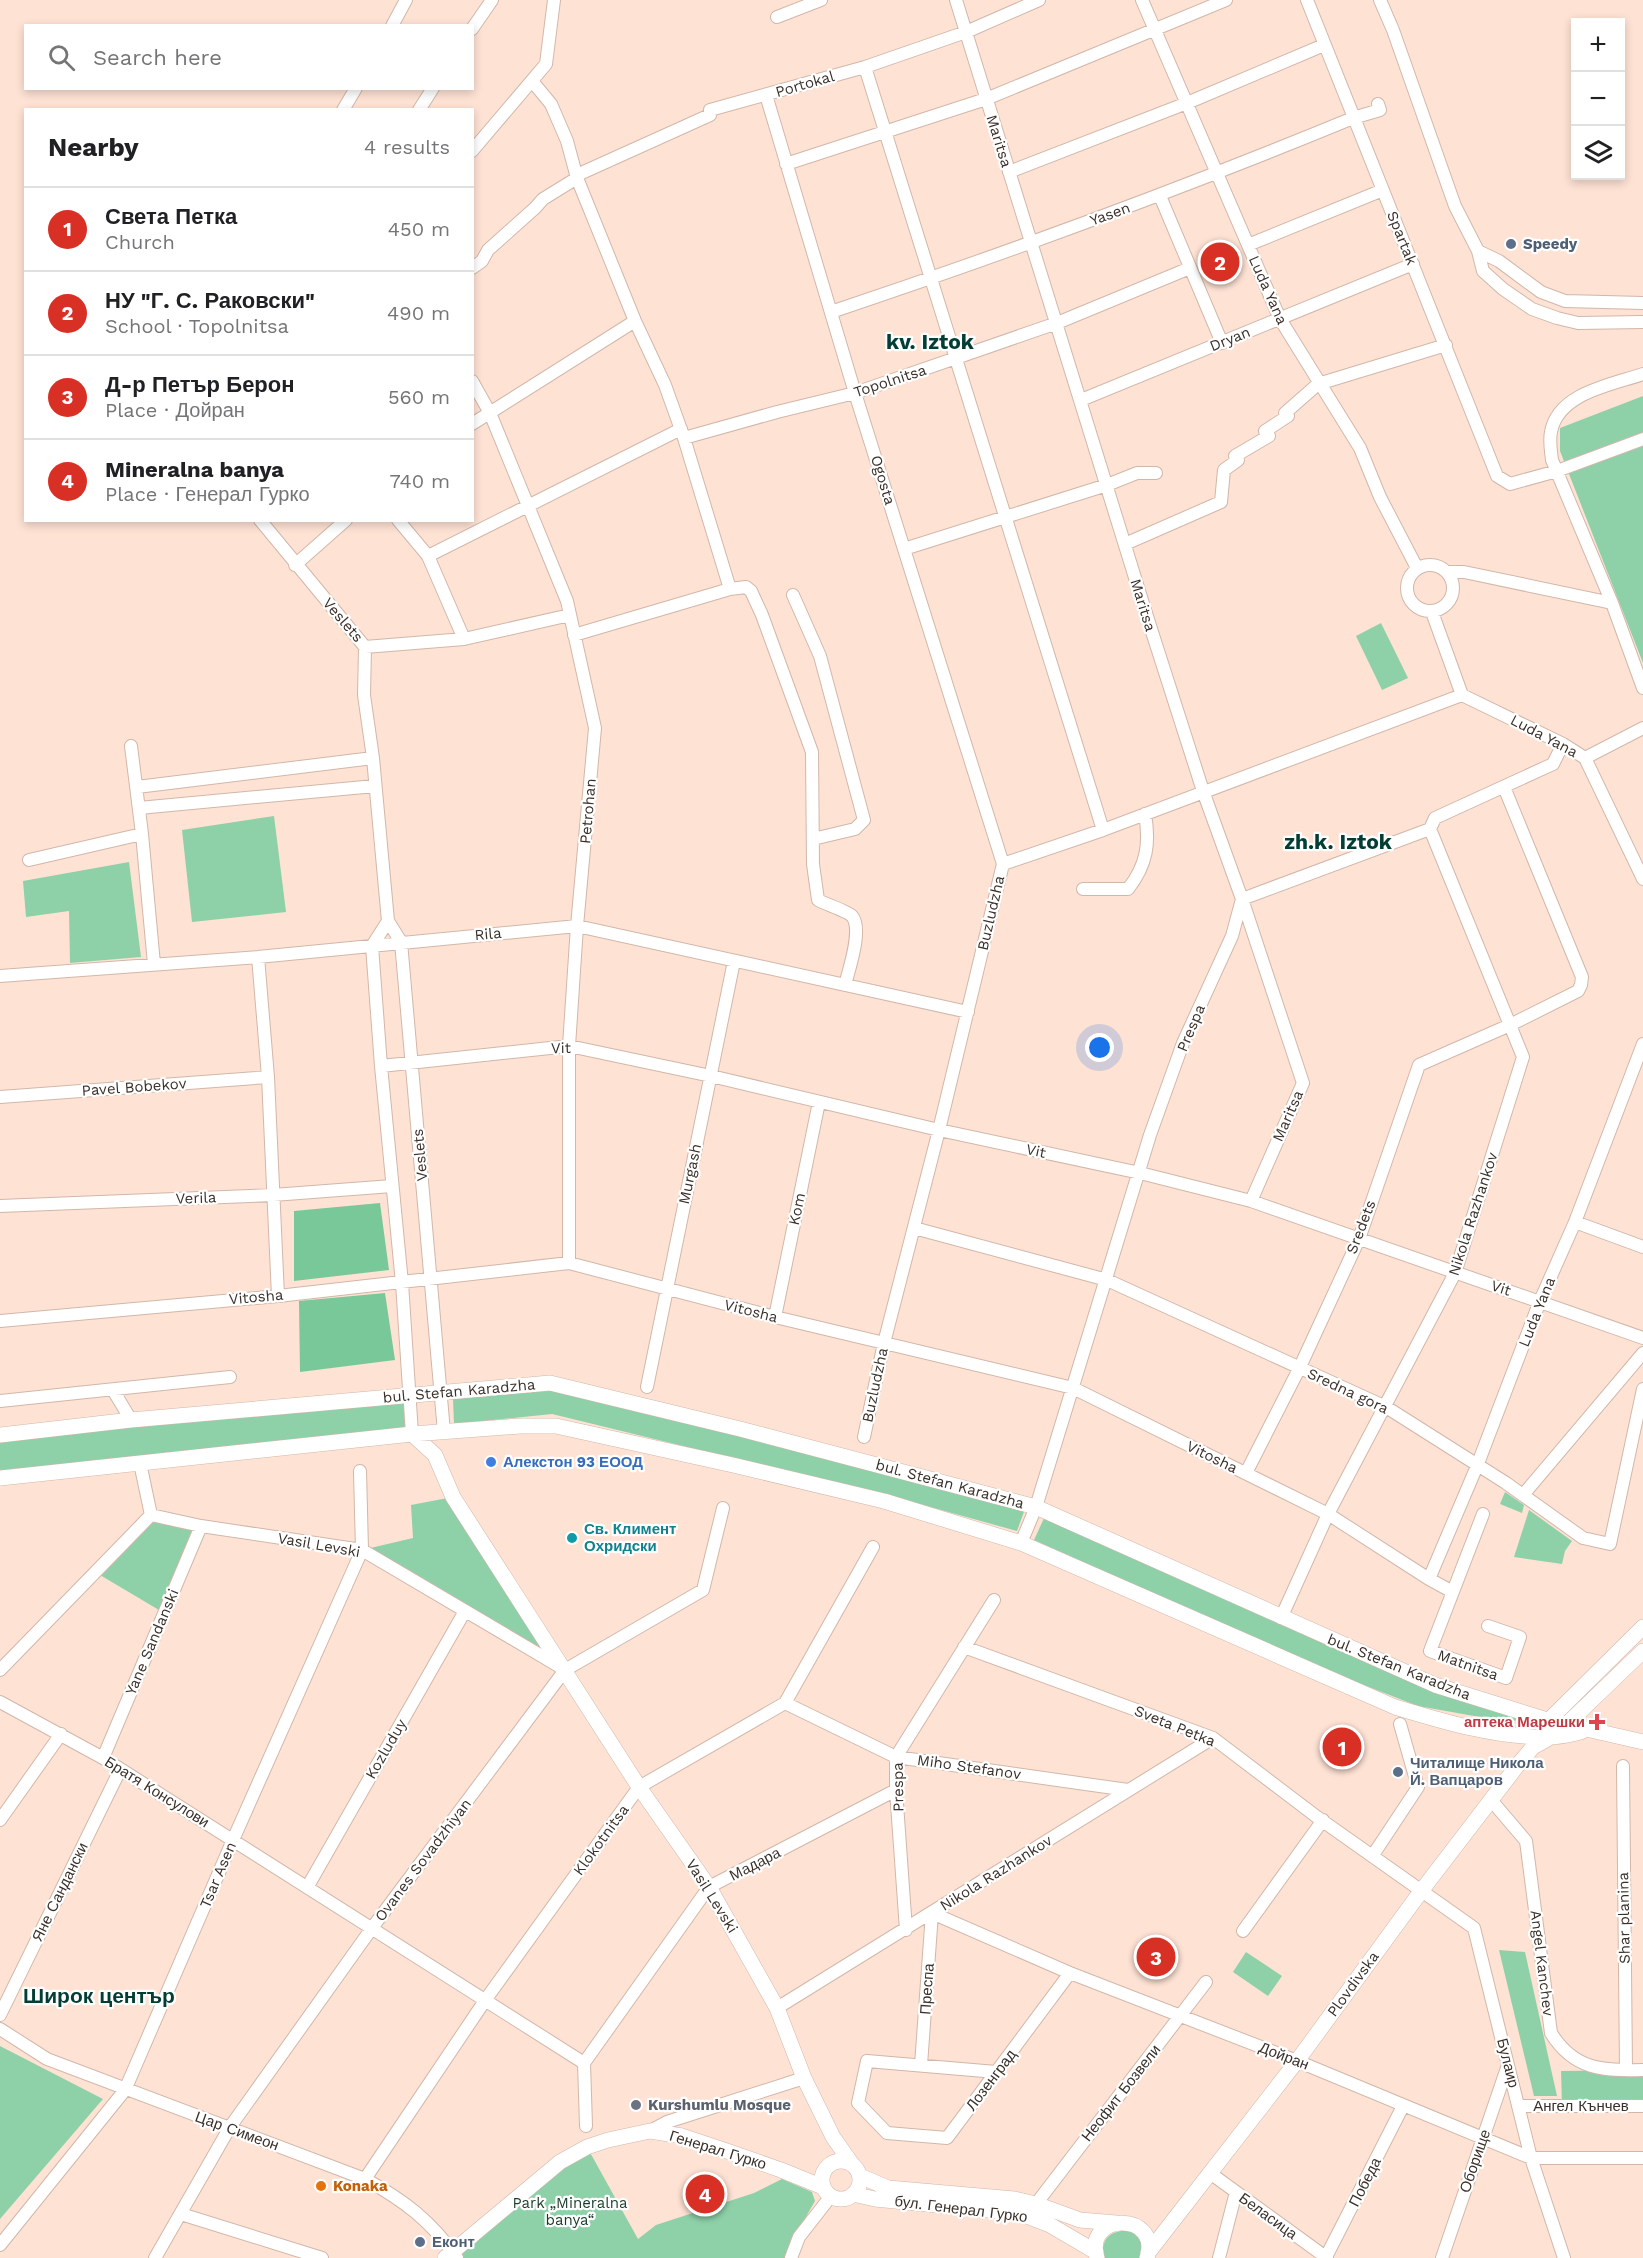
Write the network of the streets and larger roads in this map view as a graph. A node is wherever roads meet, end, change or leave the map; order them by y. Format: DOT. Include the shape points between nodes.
graph roads {
  1 [pos="406,0"];
  2 [pos="492,0"];
  3 [pos="554,0"];
  4 [pos="821,0"];
  5 [pos="956,0"];
  6 [pos="1039,0"];
  7 [pos="1142,0"];
  8 [pos="1226,0"];
  9 [pos="1307,0"];
  10 [pos="1380,0"];
  11 [pos="777,17"];
  12 [pos="393,24"];
  13 [pos="474,26"];
  14 [pos="1155,29"];
  15 [pos="966,32"];
  16 [pos="1324,45"];
  17 [pos="865,67"];
  18 [pos="532,81"];
  19 [pos="355,90"];
  20 [pos="432,90"];
  21 [pos="766,95"];
  22 [pos="986,99"];
  23 [pos="1187,103"];
  24 [pos="1378,104"];
  25 [pos="345,108"];
  26 [pos="420,108"];
  27 [pos="1353,118"];
  28 [pos="886,131"];
  29 [pos="474,149"];
  30 [pos="786,164"];
  31 [pos="1009,172"];
  32 [pos="1218,174"];
  33 [pos="577,176"];
  34 [pos="1383,190"];
  35 [pos="1160,196"];
  36 [pos="1032,242"];
  37 [pos="1248,245"];
  38 [pos="1478,251"];
  39 [pos="1413,264"];
  40 [pos="474,267"];
  41 [pos="1190,268"];
  42 [pos="932,278"];
  43 [pos="1643,303"];
  44 [pos="831,312"];
  45 [pos="1280,319"];
  46 [pos="635,321"];
  47 [pos="1643,321"];
  48 [pos="1057,323"];
  49 [pos="1222,343"];
  50 [pos="1446,345"];
  51 [pos="956,358"];
  52 [pos="1643,374"];
  53 [pos="1318,384"];
  54 [pos="474,385"];
  55 [pos="855,393"];
  56 [pos="1081,400"];
  57 [pos="490,413"];
  58 [pos="474,423"];
  59 [pos="682,433"];
  60 [pos="1643,439"];
  61 [pos="1557,471"];
  62 [pos="1156,473"];
  63 [pos="1107,485"];
  64 [pos="528,507"];
  65 [pos="1005,516"];
  66 [pos="262,522"];
  67 [pos="344,522"];
  68 [pos="400,522"];
  69 [pos="1125,544"];
  70 [pos="904,549"];
  71 [pos="428,556"];
  72 [pos="295,565"];
  73 [pos="1416,568"];
  74 [pos="1447,572"];
  75 [pos="730,589"];
  76 [pos="793,595"];
  77 [pos="1612,603"];
  78 [pos="1432,612"];
  79 [pos="570,615"];
  80 [pos="574,635"];
  81 [pos="464,639"];
  82 [pos="365,647"];
  83 [pos="1643,688"];
  84 [pos="1462,695"];
  85 [pos="1643,729"];
  86 [pos="1563,744"];
  87 [pos="131,747"];
  88 [pos="373,758"];
  89 [pos="1586,758"];
  90 [pos="375,786"];
  91 [pos="137,787"];
  92 [pos="1504,787"];
  93 [pos="1203,791"];
  94 [pos="139,808"];
  95 [pos="1145,814"];
  96 [pos="1430,829"];
  97 [pos="1103,830"];
  98 [pos="142,834"];
  99 [pos="813,839"];
  100 [pos="29,860"];
  101 [pos="1003,864"];
  102 [pos="1643,879"];
  103 [pos="1083,889"];
  104 [pos="1242,899"];
  105 [pos="388,921"];
  106 [pos="578,926"];
  107 [pos="401,942"];
  108 [pos="372,946"];
  109 [pos="258,957"];
  110 [pos="735,961"];
  111 [pos="154,964"];
  112 [pos="0,976"];
  113 [pos="845,985"];
  114 [pos="968,1012"];
  115 [pos="1510,1025"];
  116 [pos="1643,1044"];
  117 [pos="569,1046"];
  118 [pos="411,1062"];
  119 [pos="381,1066"];
  120 [pos="268,1077"];
  121 [pos="711,1077"];
  122 [pos="0,1097"];
  123 [pos="819,1102"];
  124 [pos="939,1130"];
  125 [pos="1140,1173"];
  126 [pos="392,1186"];
  127 [pos="273,1195"];
  128 [pos="1251,1201"];
  129 [pos="0,1206"];
  130 [pos="1575,1222"];
  131 [pos="914,1228"];
  132 [pos="1359,1239"];
  133 [pos="1642,1243"];
  134 [pos="568,1263"];
  135 [pos="1455,1273"];
  136 [pos="431,1279"];
  137 [pos="1107,1280"];
  138 [pos="402,1283"];
  139 [pos="666,1289"];
  140 [pos="278,1296"];
  141 [pos="1540,1301"];
  142 [pos="775,1317"];
  143 [pos="0,1321"];
  144 [pos="1643,1338"];
  145 [pos="884,1344"];
  146 [pos="1643,1353"];
  147 [pos="1299,1369"];
  148 [pos="230,1377"];
  149 [pos="647,1387"];
  150 [pos="1073,1388"];
  151 [pos="1643,1389"];
  152 [pos="113,1390"];
  153 [pos="441,1394"];
  154 [pos="410,1396"];
  155 [pos="0,1401"];
  156 [pos="1386,1407"];
  157 [pos="130,1420"];
  158 [pos="444,1432"];
  159 [pos="412,1434"];
  160 [pos="0,1435"];
  161 [pos="864,1437"];
  162 [pos="435,1455"];
  163 [pos="140,1463"];
  164 [pos="1477,1466"];
  165 [pos="360,1471"];
  166 [pos="1245,1473"];
  167 [pos="0,1478"];
  168 [pos="1523,1495"];
  169 [pos="1036,1507"];
  170 [pos="723,1508"];
  171 [pos="1328,1514"];
  172 [pos="1483,1514"];
  173 [pos="151,1515"];
  174 [pos="201,1526"];
  175 [pos="1021,1543"];
  176 [pos="873,1547"];
  177 [pos="362,1550"];
  178 [pos="1429,1579"];
  179 [pos="1451,1591"];
  180 [pos="994,1600"];
  181 [pos="465,1611"];
  182 [pos="1281,1618"];
  183 [pos="1488,1626"];
  184 [pos="1643,1628"];
  185 [pos="964,1647"];
  186 [pos="1643,1651"];
  187 [pos="3,1662"];
  188 [pos="565,1670"];
  189 [pos="0,1702"];
  190 [pos="785,1703"];
  191 [pos="1547,1720"];
  192 [pos="1400,1724"];
  193 [pos="1566,1725"];
  194 [pos="1590,1730"];
  195 [pos="61,1734"];
  196 [pos="1506,1734"];
  197 [pos="1551,1737"];
  198 [pos="1213,1738"];
  199 [pos="1534,1742"];
  200 [pos="1643,1742"];
  201 [pos="896,1756"];
  202 [pos="103,1758"];
  203 [pos="1517,1766"];
  204 [pos="1623,1766"];
  205 [pos="120,1770"];
  206 [pos="639,1787"];
  207 [pos="896,1790"];
  208 [pos="1128,1790"];
  209 [pos="1491,1800"];
  210 [pos="0,1820"];
  211 [pos="1323,1820"];
  212 [pos="233,1840"];
  213 [pos="1373,1855"];
  214 [pos="308,1886"];
  215 [pos="709,1887"];
  216 [pos="1422,1890"];
  217 [pos="932,1913"];
  218 [pos="372,1928"];
  219 [pos="906,1929"];
  220 [pos="1243,1931"];
  221 [pos="1070,1973"];
  222 [pos="1206,1982"];
  223 [pos="486,1999"];
  224 [pos="777,2008"];
  225 [pos="0,2015"];
  226 [pos="1181,2016"];
  227 [pos="0,2029"];
  228 [pos="1297,2061"];
  229 [pos="584,2063"];
  230 [pos="921,2065"];
  231 [pos="1508,2065"];
  232 [pos="1626,2070"];
  233 [pos="1643,2070"];
  234 [pos="996,2072"];
  235 [pos="804,2078"];
  236 [pos="125,2090"];
  237 [pos="1403,2106"];
  238 [pos="1519,2106"];
  239 [pos="1643,2106"];
  240 [pos="586,2126"];
  241 [pos="230,2127"];
  242 [pos="650,2131"];
  243 [pos="833,2137"];
  244 [pos="1483,2139"];
  245 [pos="1532,2158"];
  246 [pos="1643,2158"];
  247 [pos="827,2167"];
  248 [pos="781,2170"];
  249 [pos="856,2170"];
  250 [pos="1210,2173"];
  251 [pos="365,2180"];
  252 [pos="827,2192"];
  253 [pos="1236,2192"];
  254 [pos="853,2194"];
  255 [pos="1036,2204"];
  256 [pos="181,2214"];
  257 [pos="1174,2221"];
  258 [pos="1116,2223"];
  259 [pos="1136,2226"];
  260 [pos="0,2245"];
  261 [pos="1096,2255"];
  262 [pos="1148,2255"];
  263 [pos="452,2256"];
  264 [pos="155,2258"];
  265 [pos="321,2258"];
  266 [pos="791,2258"];
  267 [pos="1219,2258"];
  268 [pos="1326,2258"];
  269 [pos="1442,2258"];
  270 [pos="1564,2258"];
  1 -- 12 [label="street"];
  2 -- 13 [label="street"];
  3 -- 18 [label="street" via="546,64"];
  4 -- 11 [label="street"];
  5 -- 15 [label="street, Maritsa"];
  6 -- 15 [label="street, Portokal"];
  7 -- 14 [label="street, Luda Yana"];
  8 -- 14 [label="street"];
  9 -- 16 [label="street, Spartak"];
  10 -- 38 [label="street" via="1455,206"];
  14 -- 22 [label="street"];
  14 -- 23 [label="street, Luda Yana"];
  15 -- 17 [label="street, Portokal"];
  15 -- 22 [label="street, Maritsa"];
  16 -- 23 [label="street"];
  16 -- 27 [label="street, Spartak"];
  17 -- 21 [label="street, Portokal"];
  17 -- 28 [label="street"];
  18 -- 29 [label="street"];
  18 -- 33 [label="street" via="551,104"];
  19 -- 25 [label="street"];
  20 -- 26 [label="street"];
  21 -- 30 [label="street, Ogosta"];
  21 -- 33 [label="street, Portokal" via="710,110 710,115"];
  22 -- 28 [label="street"];
  22 -- 31 [label="street, Maritsa"];
  23 -- 31 [label="street"];
  23 -- 32 [label="street, Luda Yana"];
  24 -- 27 [label="street, Yasen" via="1380,110"];
  27 -- 32 [label="street, Yasen"];
  27 -- 34 [label="street, Spartak"];
  28 -- 30 [label="street"];
  28 -- 42 [label="street"];
  30 -- 44 [label="street, Ogosta"];
  31 -- 36 [label="street, Maritsa"];
  32 -- 35 [label="street, Yasen"];
  32 -- 37 [label="street, Luda Yana"];
  33 -- 40 [label="street, Portokal" via="543,199"];
  33 -- 46 [label="street"];
  34 -- 37 [label="street"];
  34 -- 39 [label="street, Spartak"];
  35 -- 36 [label="street, Yasen"];
  35 -- 41 [label="street"];
  36 -- 42 [label="street, Yasen"];
  36 -- 48 [label="street, Maritsa"];
  37 -- 45 [label="street, Luda Yana"];
  38 -- 43 [label="street" via="1499,261 1541,292 1565,302"];
  38 -- 47 [label="street" via="1484,271 1503,290 1532,309 1578,323"];
  39 -- 45 [label="street, Dryan"];
  39 -- 50 [label="street, Spartak"];
  41 -- 48 [label="street, Topolnitsa"];
  41 -- 49 [label="street"];
  42 -- 44 [label="street, Yasen"];
  42 -- 51 [label="street"];
  44 -- 55 [label="street, Ogosta"];
  45 -- 49 [label="street, Dryan"];
  45 -- 53 [label="street, Luda Yana"];
  46 -- 57 [label="street"];
  46 -- 59 [label="street"];
  48 -- 51 [label="street, Topolnitsa"];
  48 -- 56 [label="street, Maritsa"];
  49 -- 56 [label="street, Dryan"];
  50 -- 53 [label="street"];
  50 -- 61 [label="street, Spartak" via="1497,476 1510,484"];
  51 -- 55 [label="street, Topolnitsa"];
  51 -- 65 [label="street"];
  52 -- 61 [label="street" via="1583,395 1559,411 1550,443"];
  53 -- 69 [label="street" via="1287,416 1265,431 1269,436 1235,456 1238,460 1224,470 1221,502"];
  53 -- 73 [label="street, Luda Yana" via="1360,447"];
  54 -- 57 [label="street, Petrohan"];
  55 -- 59 [label="street, Topolnitsa"];
  55 -- 70 [label="street, Ogosta"];
  56 -- 63 [label="street, Maritsa"];
  57 -- 58 [label="street"];
  57 -- 64 [label="street, Petrohan"];
  59 -- 64 [label="street, Topolnitsa"];
  59 -- 75 [label="street"];
  60 -- 61 [label="street"];
  61 -- 77 [label="street"];
  62 -- 63 [label="street" via="1137,473"];
  63 -- 65 [label="street"];
  63 -- 69 [label="street, Maritsa"];
  64 -- 71 [label="street, Topolnitsa"];
  64 -- 79 [label="street, Petrohan"];
  65 -- 70 [label="street"];
  65 -- 97 [label="street"];
  66 -- 72 [label="street, Veslets"];
  67 -- 72 [label="street"];
  68 -- 71 [label="street"];
  69 -- 93 [label="street, Maritsa"];
  70 -- 101 [label="street, Ogosta"];
  71 -- 81 [label="street"];
  72 -- 82 [label="street, Veslets"];
  73 -- 74 [label="street" via="1432,565"];
  73 -- 78 [label="street" via="1408,578 1410,602"];
  74 -- 77 [label="street" via="1464,572"];
  74 -- 78 [label="street" via="1453,591 1442,608"];
  75 -- 80 [label="street"];
  75 -- 99 [label="street" via="747,587 751,591 812,752"];
  76 -- 99 [label="street" via="820,656 864,819 855,829"];
  77 -- 83 [label="street"];
  78 -- 84 [label="street"];
  79 -- 80 [label="street, Petrohan"];
  79 -- 81 [label="street"];
  80 -- 106 [label="street, Petrohan" via="595,728"];
  81 -- 82 [label="street"];
  82 -- 88 [label="street, Veslets" via="364,695"];
  84 -- 86 [label="street, Luda Yana"];
  84 -- 93 [label="street, Buzludzha"];
  85 -- 89 [label="street"];
  86 -- 89 [label="street, Luda Yana"];
  86 -- 92 [label="street" via="1553,764"];
  87 -- 91 [label="street"];
  88 -- 90 [label="street, Veslets"];
  88 -- 91 [label="street"];
  89 -- 102 [label="street, Luda Yana"];
  90 -- 94 [label="street"];
  90 -- 105 [label="street, Veslets"];
  91 -- 94 [label="street"];
  92 -- 96 [label="street" via="1435,818"];
  92 -- 115 [label="street, Sredets" via="1582,977 1578,992"];
  93 -- 95 [label="street, Buzludzha"];
  93 -- 104 [label="street, Maritsa"];
  94 -- 98 [label="street"];
  95 -- 97 [label="street, Buzludzha"];
  95 -- 103 [label="street" via="1149,834 1137,878 1128,888"];
  96 -- 104 [label="street"];
  96 -- 115 [label="street, Nikola Razhankov"];
  97 -- 101 [label="street, Buzludzha"];
  98 -- 100 [label="street"];
  98 -- 111 [label="street"];
  99 -- 113 [label="street" via="818,900 851,915 856,925"];
  101 -- 114 [label="street, Buzludzha"];
  104 -- 125 [label="street, Prespa" via="1232,936 1183,1044"];
  104 -- 128 [label="street, Maritsa" via="1303,1083"];
  105 -- 107 [label="street, Veslets"];
  105 -- 108 [label="street"];
  106 -- 107 [label="street, Rila"];
  106 -- 110 [label="street, Rila"];
  106 -- 117 [label="street, Petrohan"];
  107 -- 108 [label="street, Rila"];
  107 -- 118 [label="street, Veslets"];
  108 -- 109 [label="street, Rila"];
  108 -- 119 [label="street, Veslets"];
  109 -- 111 [label="street, Rila"];
  109 -- 120 [label="street"];
  110 -- 113 [label="street, Rila"];
  110 -- 121 [label="street, Murgash"];
  111 -- 112 [label="street, Rila"];
  113 -- 114 [label="street, Rila"];
  114 -- 124 [label="street, Buzludzha"];
  115 -- 132 [label="street, Sredets" via="1419,1065"];
  115 -- 135 [label="street, Nikola Razhankov" via="1523,1057"];
  116 -- 130 [label="street, Luda Yana"];
  117 -- 118 [label="street, Vit"];
  117 -- 121 [label="street, Vit"];
  117 -- 134 [label="street, Petrohan"];
  118 -- 119 [label="street, Vit"];
  118 -- 136 [label="street, Veslets"];
  119 -- 126 [label="street, Veslets"];
  120 -- 122 [label="street, Pavel Bobekov"];
  120 -- 127 [label="street"];
  121 -- 123 [label="street, Vit"];
  121 -- 139 [label="street, Murgash"];
  123 -- 124 [label="street, Vit"];
  123 -- 142 [label="street, Kom"];
  124 -- 125 [label="street, Vit"];
  124 -- 131 [label="street, Buzludzha"];
  125 -- 128 [label="street, Vit"];
  125 -- 137 [label="street, Prespa"];
  126 -- 127 [label="street, Verila"];
  126 -- 138 [label="street, Veslets"];
  127 -- 129 [label="street, Verila"];
  127 -- 140 [label="street"];
  128 -- 132 [label="street, Vit"];
  130 -- 133 [label="street"];
  130 -- 141 [label="street, Luda Yana"];
  131 -- 137 [label="street, Sredna gora"];
  131 -- 145 [label="street, Buzludzha"];
  132 -- 135 [label="street, Vit"];
  132 -- 147 [label="street, Sredets"];
  134 -- 136 [label="street, Vitosha"];
  134 -- 139 [label="street, Vitosha"];
  135 -- 141 [label="street, Vit"];
  135 -- 156 [label="street, Nikola Razhankov"];
  136 -- 138 [label="street, Vitosha"];
  136 -- 153 [label="street, Veslets"];
  137 -- 147 [label="street, Sredna gora"];
  137 -- 150 [label="street, Prespa"];
  138 -- 140 [label="street, Vitosha"];
  138 -- 154 [label="street, Veslets"];
  139 -- 142 [label="street, Vitosha"];
  139 -- 149 [label="street, Murgash"];
  140 -- 143 [label="street, Vitosha"];
  141 -- 144 [label="street, Vit"];
  141 -- 164 [label="street, Luda Yana"];
  142 -- 145 [label="street, Vitosha"];
  145 -- 150 [label="street, Vitosha"];
  145 -- 161 [label="street, Buzludzha"];
  146 -- 168 [label="street"];
  147 -- 156 [label="street, Sredna gora"];
  147 -- 166 [label="street, Sredets"];
  148 -- 152 [label="street"];
  150 -- 166 [label="street, Vitosha"];
  150 -- 169 [label="street, Prespa"];
  151 -- 168 [label="street, Sredna gora" via="1610,1544 1583,1538"];
  152 -- 155 [label="street"];
  152 -- 157 [label="street"];
  153 -- 154 [label="street, bul. Stefan Karadzha"];
  153 -- 158 [label="street, Veslets"];
  153 -- 169 [label="street, bul. Stefan Karadzha" via="550,1383 751,1431"];
  154 -- 157 [label="street, bul. Stefan Karadzha"];
  154 -- 159 [label="street, Veslets"];
  156 -- 164 [label="street, Sredna gora"];
  156 -- 171 [label="street, Nikola Razhankov"];
  157 -- 160 [label="street, bul. Stefan Karadzha"];
  158 -- 159 [label="street, bul. Stefan Karadzha"];
  158 -- 162 [label="street"];
  158 -- 175 [label="street, bul. Stefan Karadzha" via="556,1426 884,1501"];
  159 -- 162 [label="street"];
  159 -- 163 [label="street, bul. Stefan Karadzha"];
  162 -- 188 [label="street, Vasil Levski" via="453,1497"];
  163 -- 167 [label="street, bul. Stefan Karadzha"];
  163 -- 173 [label="street"];
  164 -- 168 [label="street, Sredna gora"];
  164 -- 178 [label="street, Luda Yana"];
  165 -- 177 [label="street, Tsar Asen"];
  166 -- 171 [label="street, Vitosha"];
  169 -- 175 [label="street, Prespa"];
  169 -- 182 [label="street, bul. Stefan Karadzha"];
  170 -- 188 [label="street, Ovanes Sovadzhiyan" via="703,1590"];
  171 -- 178 [label="street, Vitosha"];
  171 -- 182 [label="street, Nikola Razhankov"];
  172 -- 179 [label="street, Matnitsa"];
  173 -- 174 [label="street, Vasil Levski"];
  173 -- 187 [label="street"];
  174 -- 177 [label="street, Vasil Levski"];
  174 -- 202 [label="street, Yane Sandanski"];
  175 -- 196 [label="street, bul. Stefan Karadzha" via="1395,1707"];
  176 -- 190 [label="street"];
  177 -- 181 [label="street, Vasil Levski"];
  177 -- 212 [label="street, Tsar Asen"];
  178 -- 179 [label="street, Vitosha"];
  179 -- 183 [label="street, Matnitsa" via="1430,1651 1506,1678 1520,1637"];
  180 -- 185 [label="street, Prespa"];
  181 -- 188 [label="street, Vasil Levski"];
  181 -- 214 [label="street, Kozluduy"];
  182 -- 191 [label="street, bul. Stefan Karadzha" via="1435,1685"];
  184 -- 191 [label="street, Plovdivska"];
  185 -- 198 [label="street, Sveta Petka"];
  185 -- 201 [label="street, Prespa"];
  186 -- 193 [label="street"];
  188 -- 206 [label="street, Vasil Levski"];
  188 -- 218 [label="street, Ovanes Sovadzhiyan"];
  189 -- 195 [label="street, Братя Консулови"];
  190 -- 201 [label="street, Miho Stefanov"];
  190 -- 206 [label="street, Klokotnitsa"];
  191 -- 193 [label="street, bul. Stefan Karadzha"];
  191 -- 199 [label="street, Plovdivska"];
  192 -- 213 [label="street" via="1418,1787"];
  193 -- 194 [label="street, bul. Stefan Karadzha"];
  193 -- 197 [label="street"];
  194 -- 197 [label="street, bul. Stefan Karadzha"];
  194 -- 200 [label="street"];
  195 -- 202 [label="street, Братя Консулови"];
  195 -- 210 [label="street"];
  196 -- 199 [label="street, bul. Stefan Karadzha"];
  196 -- 203 [label="street"];
  197 -- 199 [label="street, bul. Stefan Karadzha"];
  198 -- 208 [label="street, Nikola Razhankov"];
  198 -- 211 [label="street, Sveta Petka"];
  199 -- 203 [label="street, Plovdivska"];
  201 -- 207 [label="street, Prespa"];
  201 -- 208 [label="street, Miho Stefanov"];
  202 -- 205 [label="street, Братя Консулови"];
  203 -- 209 [label="street, Plovdivska"];
  204 -- 232 [label="street, Shar planina"];
  205 -- 212 [label="street, Братя Консулови"];
  205 -- 225 [label="street, Яне Сандански"];
  206 -- 215 [label="street, Vasil Levski"];
  206 -- 223 [label="street, Klokotnitsa"];
  207 -- 215 [label="street, Мадара"];
  207 -- 219 [label="street, Prespa"];
  208 -- 217 [label="street, Nikola Razhankov"];
  209 -- 216 [label="street, Plovdivska"];
  209 -- 232 [label="street, Angel Kanchev" via="1526,1841 1551,2033 1559,2046 1582,2063 1607,2071"];
  211 -- 213 [label="street, Sveta Petka"];
  211 -- 220 [label="street"];
  212 -- 214 [label="street, Братя Консулови"];
  212 -- 236 [label="street, Tsar Asen"];
  213 -- 216 [label="street, Sveta Petka"];
  214 -- 218 [label="street, Братя Консулови"];
  215 -- 224 [label="street, Vasil Levski"];
  215 -- 229 [label="street, Мадара"];
  216 -- 228 [label="street, Plovdivska"];
  216 -- 231 [label="street, Булаир" via="1474,1928"];
  217 -- 219 [label="street, Nikola Razhankov"];
  217 -- 221 [label="street, Дойран"];
  217 -- 230 [label="street, Преспа"];
  218 -- 223 [label="street, Братя Консулови"];
  218 -- 241 [label="street, Ovanes Sovadzhiyan"];
  219 -- 224 [label="street, Nikola Razhankov"];
  221 -- 226 [label="street, Дойран"];
  221 -- 234 [label="street, Лозенград"];
  222 -- 226 [label="street, Неофит Бозвели"];
  223 -- 229 [label="street, Братя Консулови"];
  223 -- 251 [label="street, Klokotnitsa"];
  224 -- 235 [label="street, Vasil Levski"];
  226 -- 228 [label="street, Дойран"];
  226 -- 255 [label="street, Неофит Бозвели"];
  227 -- 236 [label="street, Цар Симеон" via="47,2059"];
  228 -- 237 [label="street, Дойран"];
  228 -- 250 [label="street, Plovdivska"];
  229 -- 240 [label="street"];
  230 -- 234 [label="street"];
  230 -- 234 [label="street, Лозенград" via="867,2061 858,2103 887,2133 947,2138"];
  231 -- 238 [label="street, Булаир"];
  231 -- 244 [label="street, Оборище"];
  232 -- 233 [label="street, Angel Kanchev"];
  235 -- 242 [label="street"];
  235 -- 243 [label="street, Vasil Levski"];
  236 -- 241 [label="street, Цар Симеон"];
  236 -- 260 [label="street, Tsar Asen"];
  237 -- 244 [label="street, Дойран"];
  237 -- 268 [label="street, Победа"];
  238 -- 239 [label="street, Ангел Кънчев"];
  238 -- 245 [label="street, Булаир"];
  241 -- 251 [label="street, Цар Симеон"];
  241 -- 256 [label="street, Ovanes Sovadzhiyan"];
  242 -- 248 [label="street, Генерал Гурко" via="682,2136"];
  242 -- 263 [label="street, Генерал Гурко" via="587,2147 560,2162"];
  243 -- 247 [label="street"];
  243 -- 249 [label="street, Vasil Levski"];
  244 -- 245 [label="street, Дойран"];
  244 -- 269 [label="street, Оборище"];
  245 -- 246 [label="street, Дойран"];
  245 -- 270 [label="street, Булаир"];
  247 -- 248 [label="street"];
  247 -- 249 [label="street" via="840,2160"];
  247 -- 252 [label="street" via="822,2176"];
  248 -- 252 [label="street, Генерал Гурко"];
  249 -- 254 [label="street" via="859,2186"];
  249 -- 255 [label="street" via="888,2188"];
  250 -- 253 [label="street, Беласица"];
  250 -- 257 [label="street, Plovdivska"];
  251 -- 263 [label="street, Цар Симеон" via="398,2197 431,2224"];
  252 -- 254 [label="street" via="845,2199"];
  252 -- 266 [label="street" via="799,2237"];
  253 -- 267 [label="street"];
  253 -- 268 [label="street, Беласица"];
  254 -- 261 [label="street, бул. Генерал Гурко" via="1018,2213 1050,2225"];
  255 -- 258 [label="street" via="1080,2220"];
  256 -- 264 [label="street, Ovanes Sovadzhiyan"];
  256 -- 265 [label="street"];
  257 -- 259 [label="street"];
  257 -- 262 [label="street, Plovdivska"];
  258 -- 259 [label="street"];
  258 -- 261 [label="street" via="1098,2237"];
  259 -- 262 [label="street" via="1146,2237"];
}
